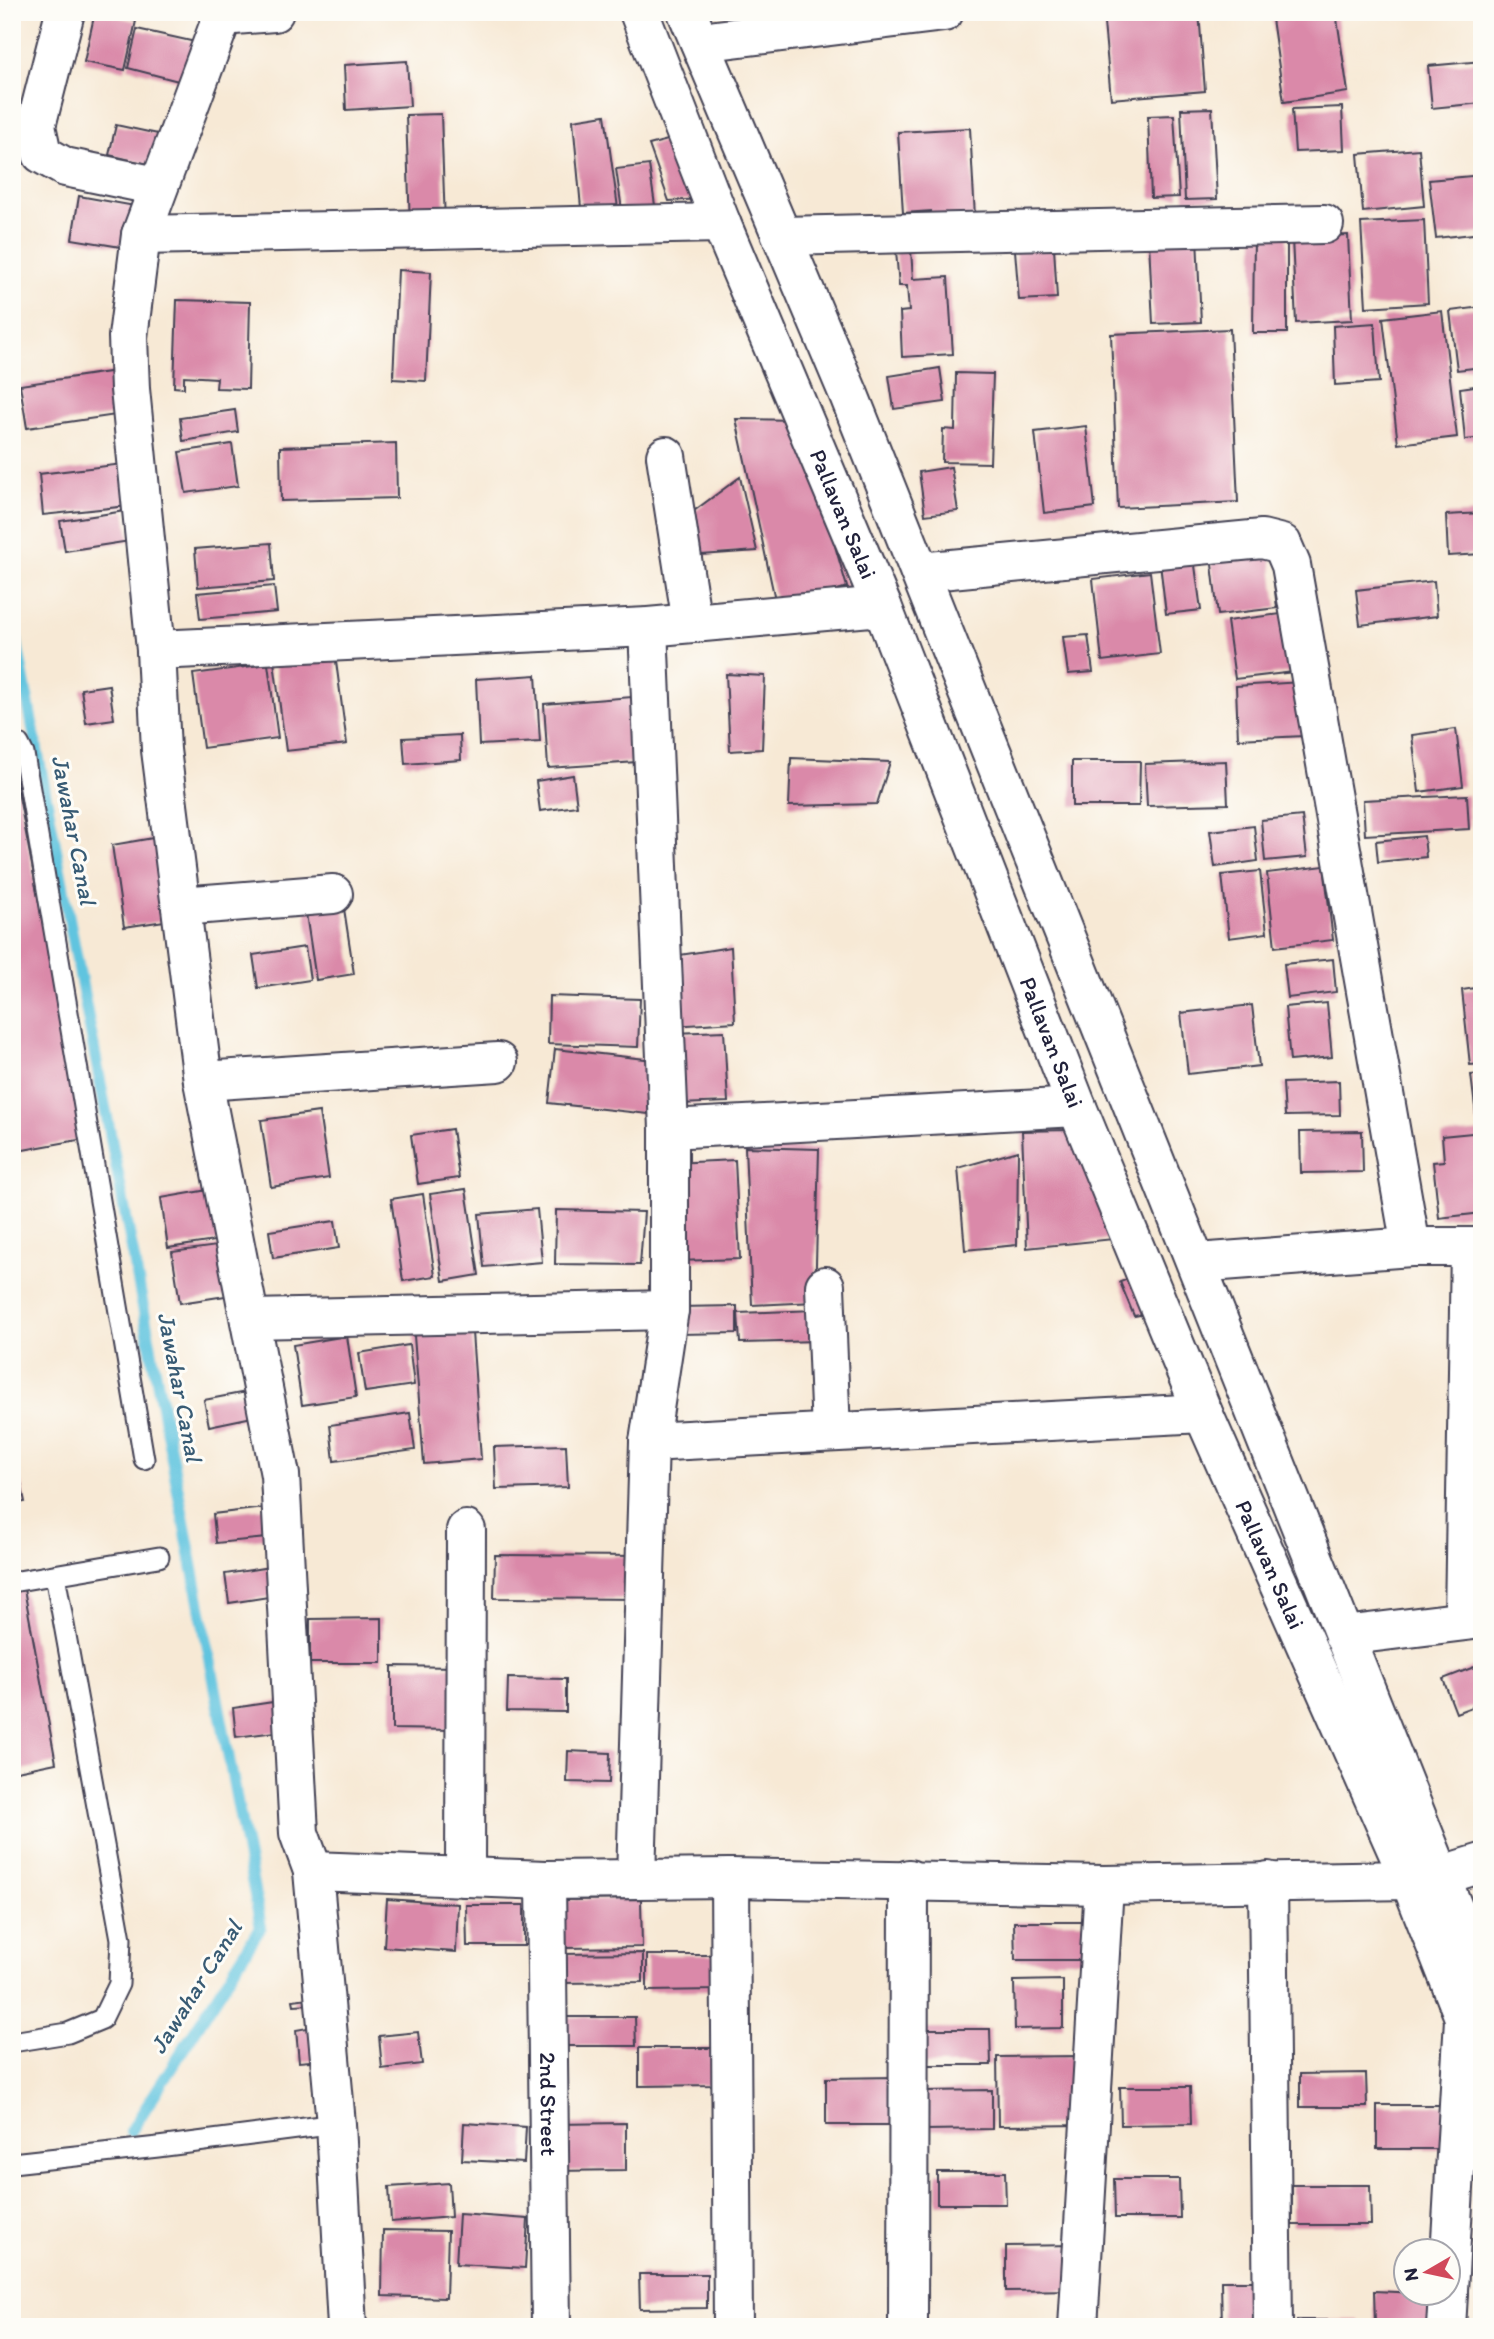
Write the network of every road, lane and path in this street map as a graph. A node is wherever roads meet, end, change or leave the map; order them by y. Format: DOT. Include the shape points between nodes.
graph roads {
  1 [pos="65,12"];
  2 [pos="274,12"];
  3 [pos="639,12"];
  4 [pos="944,12"];
  5 [pos="223,14"];
  6 [pos="694,27"];
  7 [pos="157,186"];
  8 [pos="721,223"];
  9 [pos="1324,224"];
  10 [pos="141,235"];
  11 [pos="782,236"];
  12 [pos="666,456"];
  13 [pos="920,572"];
  14 [pos="882,606"];
  15 [pos="691,624"];
  16 [pos="648,627"];
  17 [pos="156,650"];
  18 [pos="12,742"];
  19 [pos="333,894"];
  20 [pos="181,906"];
  21 [pos="498,1062"];
  22 [pos="203,1081"];
  23 [pos="1077,1107"];
  24 [pos="668,1129"];
  25 [pos="1411,1247"];
  26 [pos="1476,1247"];
  27 [pos="1196,1264"];
  28 [pos="825,1286"];
  29 [pos="669,1310"];
  30 [pos="251,1319"];
  31 [pos="1203,1413"];
  32 [pos="831,1432"];
  33 [pos="649,1442"];
  34 [pos="144,1459"];
  35 [pos="466,1530"];
  36 [pos="159,1557"];
  37 [pos="55,1575"];
  38 [pos="12,1583"];
  39 [pos="1473,1619"];
  40 [pos="1344,1636"];
  41 [pos="1482,1863"];
  42 [pos="313,1871"];
  43 [pos="464,1877"];
  44 [pos="636,1878"];
  45 [pos="730,1878"];
  46 [pos="1425,1878"];
  47 [pos="546,1880"];
  48 [pos="909,1880"];
  49 [pos="1268,1881"];
  50 [pos="1104,1885"];
  51 [pos="1482,1980"];
  52 [pos="1464,2019"];
  53 [pos="12,2042"];
  54 [pos="1482,2063"];
  55 [pos="336,2124"];
  56 [pos="12,2162"];
  57 [pos="1451,2238"];
  58 [pos="1447,2308"];
  59 [pos="347,2327"];
  60 [pos="551,2327"];
  61 [pos="733,2327"];
  62 [pos="908,2327"];
  63 [pos="1078,2327"];
  64 [pos="1273,2327"];
  65 [pos="1446,2327"];
  1 -- 7 [label="street" via="36,126 42,154 65,167"];
  2 -- 5 [label="street"];
  3 -- 8 [label="street, Pallavan Salai"];
  4 -- 6 [label="street"];
  5 -- 7 [label="street"];
  6 -- 11 [label="street"];
  7 -- 10 [label="street"];
  8 -- 10 [label="street"];
  8 -- 14 [label="street, Pallavan Salai"];
  9 -- 11 [label="street"];
  10 -- 17 [label="street" via="128,337"];
  11 -- 13 [label="street"];
  12 -- 15 [label="street"];
  13 -- 25 [label="street" via="1262,539 1282,544 1291,565"];
  13 -- 27 [label="street"];
  14 -- 15 [label="street"];
  14 -- 23 [label="street, Pallavan Salai"];
  15 -- 16 [label="street"];
  16 -- 17 [label="street"];
  16 -- 24 [label="street"];
  17 -- 20 [label="street" via="160,751"];
  18 -- 34 [label="lane" via="19,744 24,754"];
  19 -- 20 [label="street"];
  20 -- 22 [label="street"];
  21 -- 22 [label="street"];
  22 -- 30 [label="street"];
  23 -- 24 [label="street"];
  23 -- 31 [label="street, Pallavan Salai"];
  24 -- 29 [label="street"];
  25 -- 26 [label="street"];
  25 -- 27 [label="street"];
  26 -- 39 [label="street"];
  27 -- 40 [label="street"];
  28 -- 32 [label="street"];
  29 -- 30 [label="street"];
  29 -- 33 [label="street"];
  30 -- 42 [label="street" via="280,1475 299,1833"];
  31 -- 32 [label="street"];
  31 -- 46 [label="street, Pallavan Salai"];
  32 -- 33 [label="street"];
  33 -- 44 [label="street"];
  35 -- 43 [label="street"];
  36 -- 37 [label="lane"];
  37 -- 38 [label="lane"];
  37 -- 53 [label="lane" via="121,1939 119,1984 102,2019 68,2034"];
  39 -- 40 [label="street"];
  40 -- 46 [label="street"];
  41 -- 46 [label="street"];
  42 -- 43 [label="street"];
  42 -- 55 [label="street"];
  43 -- 47 [label="street"];
  44 -- 45 [label="street"];
  44 -- 47 [label="street"];
  45 -- 48 [label="street"];
  45 -- 61 [label="street"];
  46 -- 49 [label="street"];
  46 -- 51 [label="street"];
  46 -- 52 [label="street, Pallavan Salai"];
  47 -- 60 [label="street, 2nd Street"];
  48 -- 50 [label="street"];
  48 -- 62 [label="street"];
  49 -- 50 [label="street"];
  49 -- 64 [label="street"];
  50 -- 63 [label="street"];
  52 -- 54 [label="street, Pallavan Salai"];
  52 -- 57 [label="street"];
  55 -- 56 [label="lane"];
  55 -- 59 [label="street"];
  58 -- 65 [label="street"];
}
